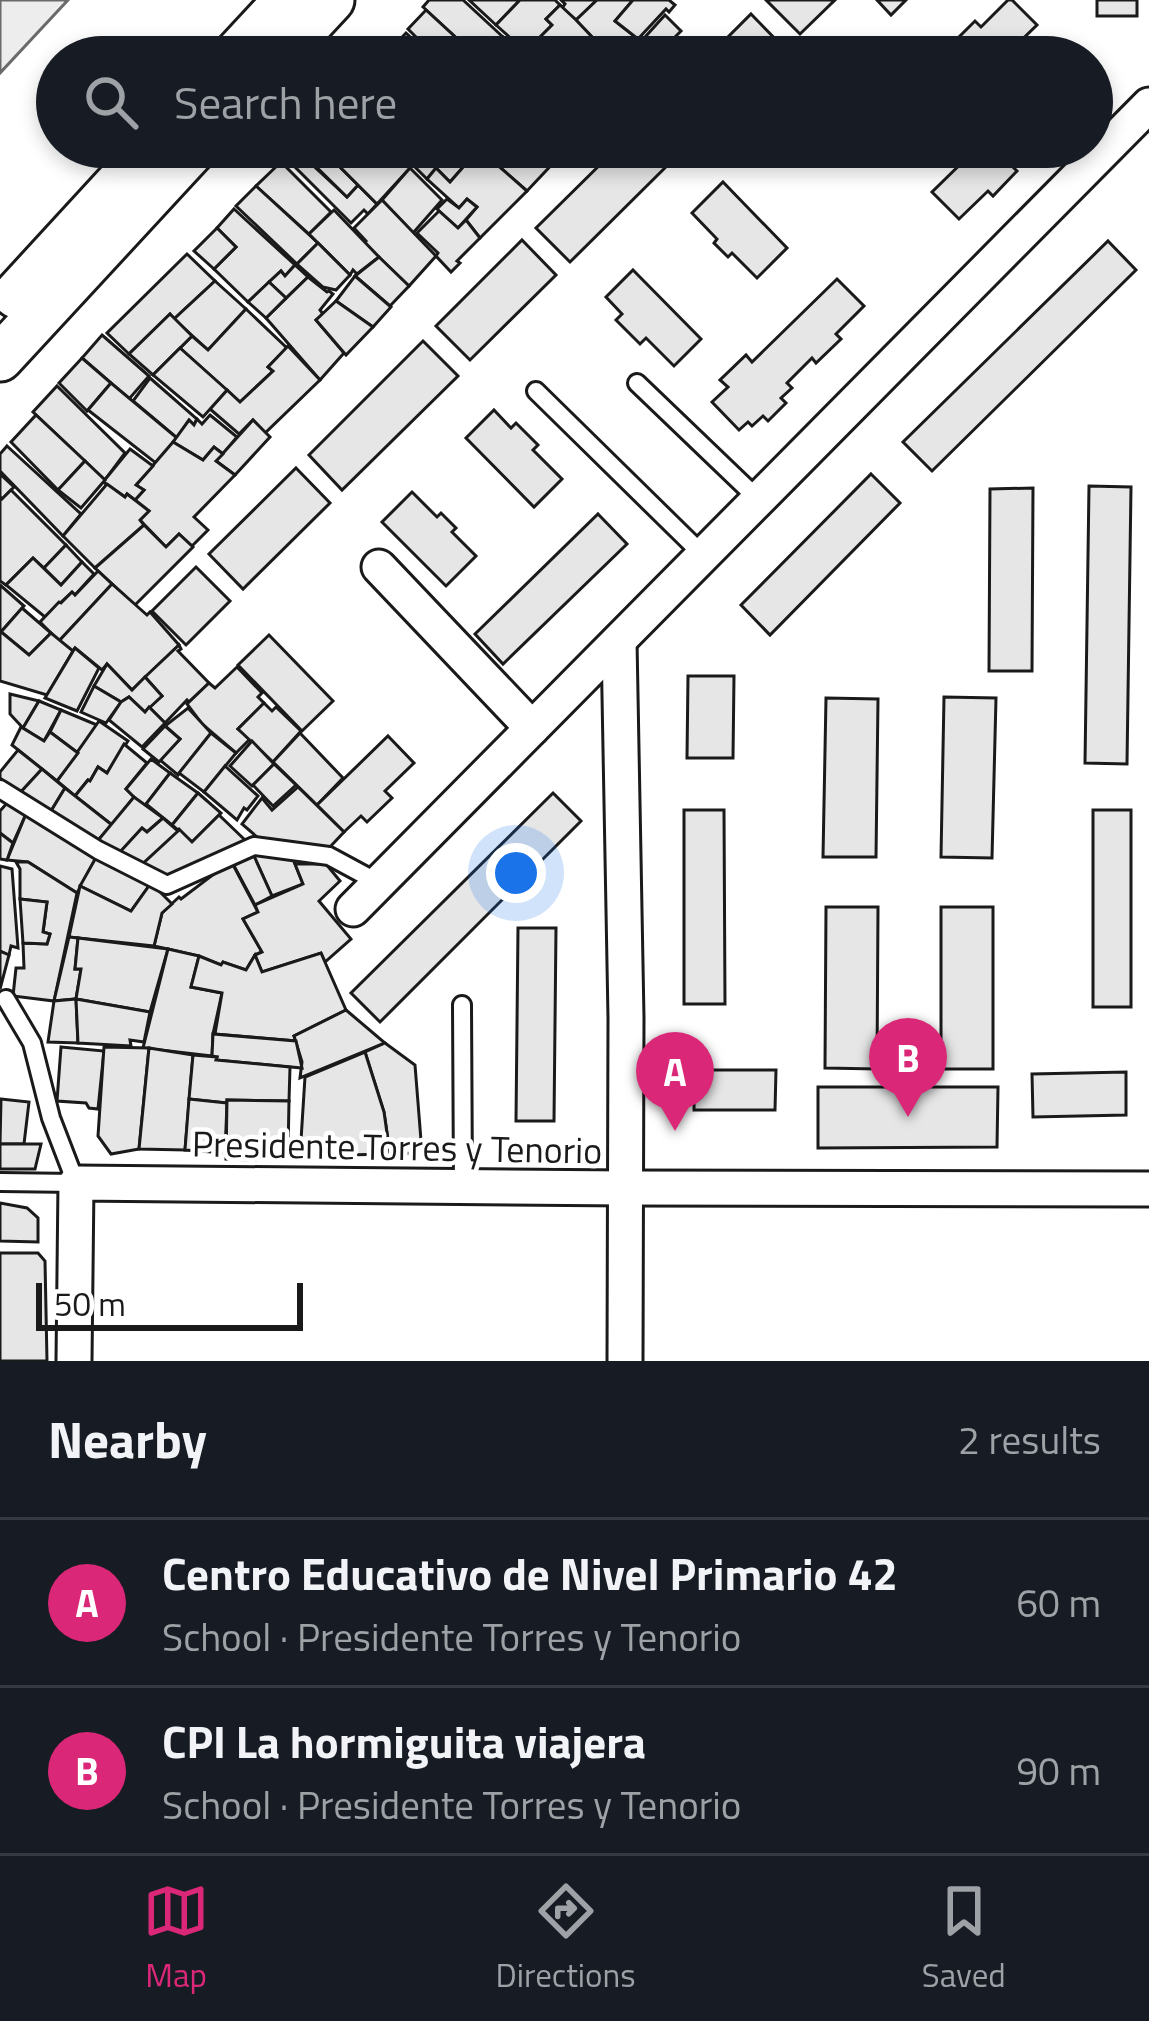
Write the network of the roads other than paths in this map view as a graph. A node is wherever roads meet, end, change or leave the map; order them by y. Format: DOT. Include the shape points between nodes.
graph roads {
  1 [pos="286,0"];
  2 [pos="331,0"];
  3 [pos="253,36"];
  4 [pos="298,36"];
  5 [pos="1149,105"];
  6 [pos="1113,141"];
  7 [pos="133,168"];
  8 [pos="176,168"];
  9 [pos="1087,168"];
  10 [pos="0,313"];
  11 [pos="0,358"];
  12 [pos="638,382"];
  13 [pos="536,391"];
  14 [pos="758,500"];
  15 [pos="703,555"];
  16 [pos="380,567"];
  17 [pos="619,640"];
  18 [pos="532,728"];
  19 [pos="0,790"];
  20 [pos="379,884"];
  21 [pos="353,909"];
  22 [pos="6,999"];
  23 [pos="462,1005"];
  24 [pos="0,1182"];
  25 [pos="76,1183"];
  26 [pos="463,1186"];
  27 [pos="626,1188"];
  28 [pos="1149,1189"];
  29 [pos="74,1361"];
  30 [pos="625,1361"];
  1 -- 3 [label="main road"];
  2 -- 4 [label="main road"];
  5 -- 6 [label="street"];
  7 -- 10 [label="main road"];
  8 -- 11 [label="main road"];
  9 -- 14 [label="street"];
  12 -- 14 [label="lane"];
  13 -- 15 [label="lane"];
  14 -- 15 [label="street"];
  15 -- 17 [label="street"];
  16 -- 18 [label="street"];
  17 -- 18 [label="street"];
  17 -- 27 [label="street"];
  18 -- 20 [label="street"];
  19 -- 20 [label="lane" via="167,885 254,845 329,856"];
  20 -- 21 [label="street"];
  22 -- 25 [label="lane" via="32,1043"];
  23 -- 26 [label="lane"];
  24 -- 25 [label="lane"];
  25 -- 26 [label="street, Presidente Torres y Tenorio"];
  25 -- 29 [label="street"];
  26 -- 27 [label="street, Presidente Torres y Tenorio"];
  27 -- 28 [label="street, Presidente Torres y Tenorio"];
  27 -- 30 [label="street"];
}
